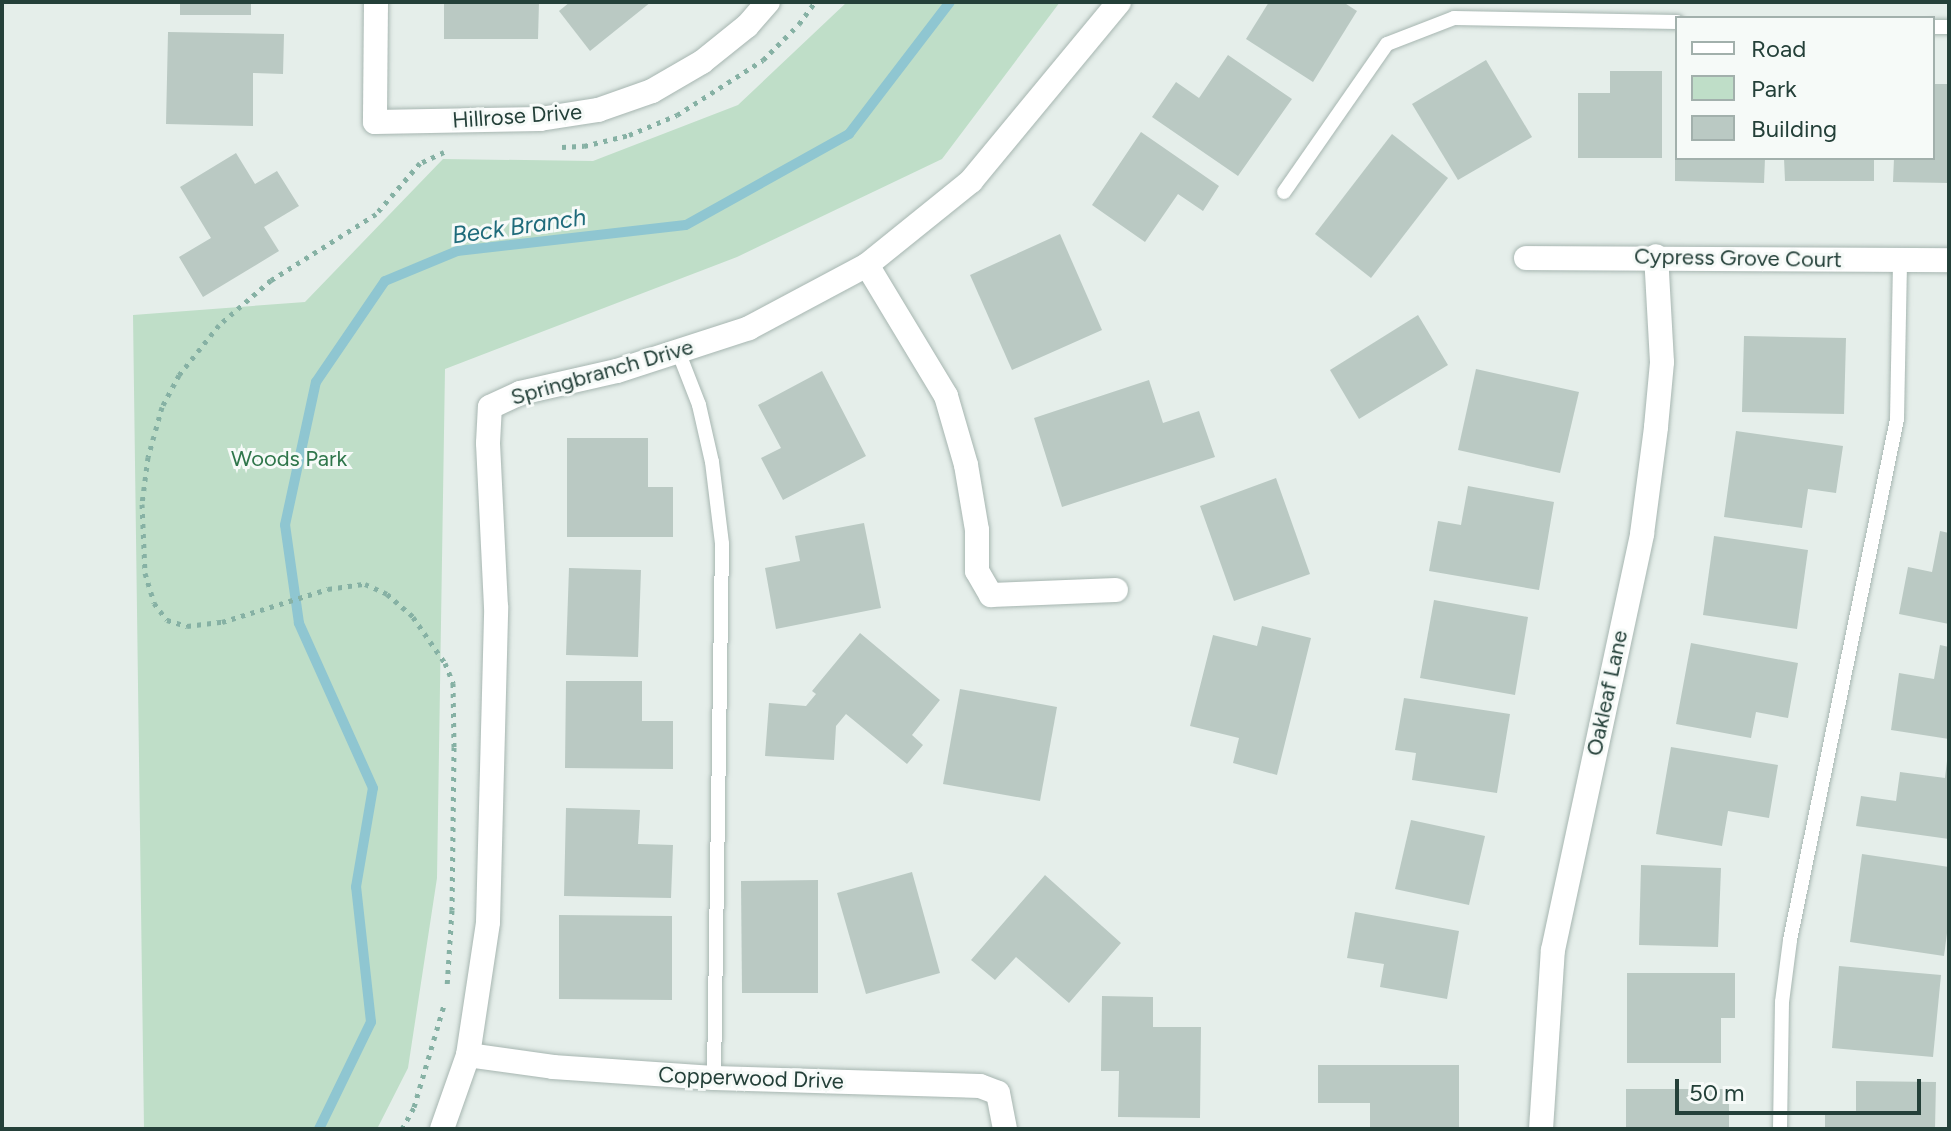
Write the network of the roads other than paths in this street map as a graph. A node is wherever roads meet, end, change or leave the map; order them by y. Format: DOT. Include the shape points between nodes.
graph roads {
  1 [pos="376,2"];
  2 [pos="768,2"];
  3 [pos="1119,2"];
  4 [pos="1675,22"];
  5 [pos="1284,192"];
  6 [pos="1656,256"];
  7 [pos="1526,258"];
  8 [pos="1949,260"];
  9 [pos="1900,261"];
  10 [pos="867,265"];
  11 [pos="678,351"];
  12 [pos="1116,590"];
  13 [pos="468,1055"];
  14 [pos="714,1078"];
  15 [pos="442,1129"];
  16 [pos="1005,1129"];
  17 [pos="1541,1129"];
  18 [pos="1780,1129"];
  1 -- 2 [label="street, Hillrose Drive" via="375,122 540,119 598,110 652,91 702,62"];
  3 -- 10 [label="street, Springbranch Drive" via="971,181"];
  4 -- 5 [label="lane" via="1454,18 1387,44"];
  6 -- 7 [label="street, Cypress Grove Court"];
  6 -- 9 [label="street, Cypress Grove Court"];
  6 -- 17 [label="street, Oakleaf Lane" via="1662,362 1654,443 1642,534 1553,950"];
  8 -- 9 [label="street, Cypress Grove Court"];
  9 -- 18 [label="lane" via="1897,419 1790,940 1782,1002"];
  10 -- 11 [label="street, Springbranch Drive" via="749,328"];
  10 -- 12 [label="street" via="946,396 966,465 977,530 977,571 991,595"];
  11 -- 13 [label="street, Springbranch Drive" via="520,393 490,407 494,776 488,922"];
  11 -- 14 [label="lane" via="699,405 712,462 722,544"];
  13 -- 14 [label="street, Copperwood Drive" via="553,1067"];
  13 -- 15 [label="street, Springbranch Drive"];
  14 -- 16 [label="street, Copperwood Drive" via="980,1086 998,1093"];
}
